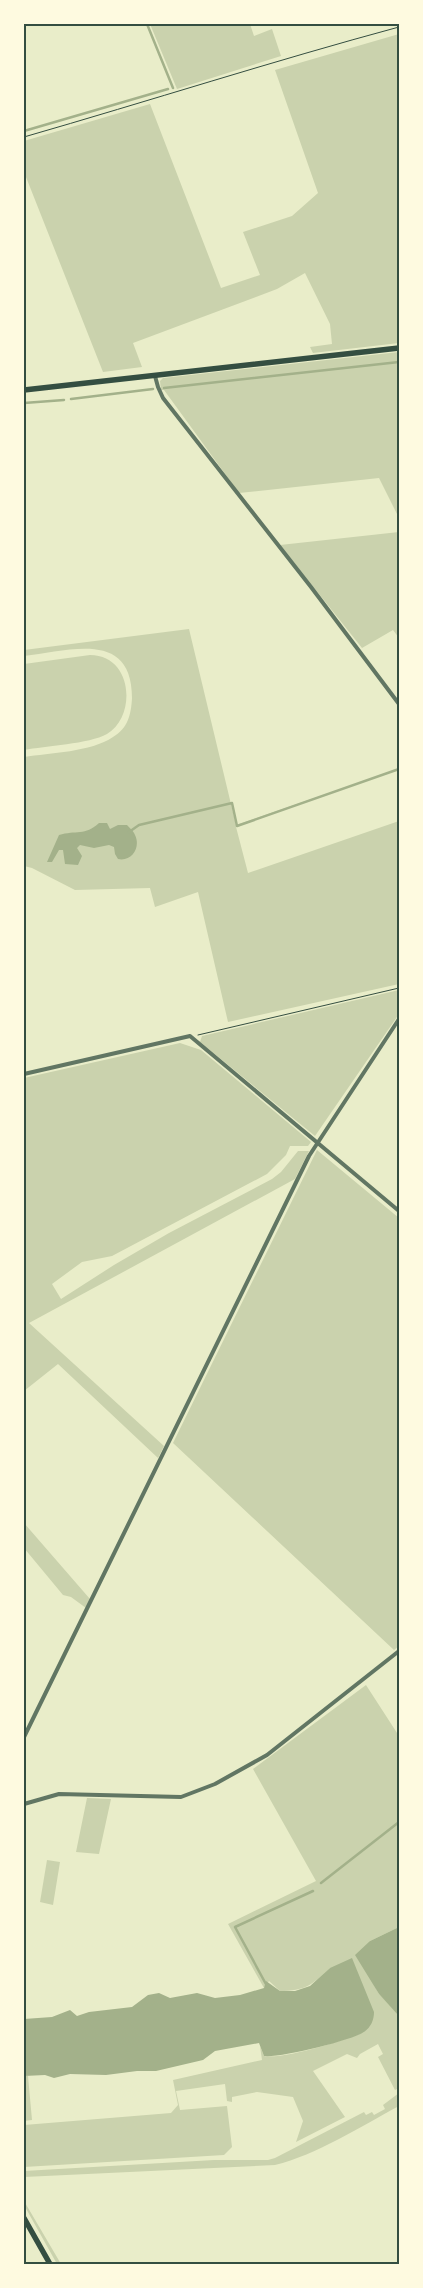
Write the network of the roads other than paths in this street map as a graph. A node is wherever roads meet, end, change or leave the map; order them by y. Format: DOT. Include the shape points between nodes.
graph roads {
  1 [pos="399,348"];
  2 [pos="155,376"];
  3 [pos="24,390"];
  4 [pos="399,704"];
  5 [pos="399,1019"];
  6 [pos="24,1074"];
  7 [pos="316,1143"];
  8 [pos="399,1211"];
  9 [pos="399,1651"];
  10 [pos="24,1737"];
  11 [pos="24,1804"];
  12 [pos="24,2218"];
  13 [pos="50,2264"];
  1 -- 2 [label="main road"];
  2 -- 3 [label="main road"];
  2 -- 4 [label="street" via="163,398"];
  5 -- 7 [label="street"];
  6 -- 7 [label="street" via="190,1036"];
  7 -- 8 [label="street"];
  7 -- 10 [label="street"];
  9 -- 11 [label="street" via="267,1755 215,1784 181,1797 58,1794"];
  12 -- 13 [label="main road"];
}
